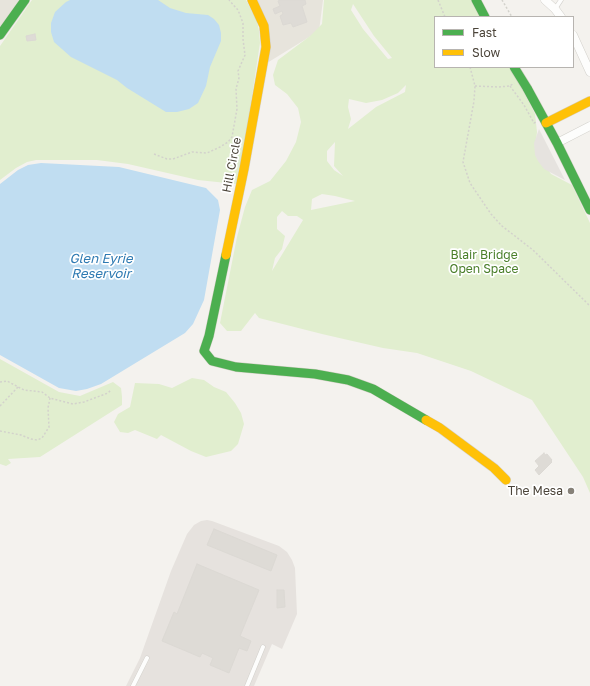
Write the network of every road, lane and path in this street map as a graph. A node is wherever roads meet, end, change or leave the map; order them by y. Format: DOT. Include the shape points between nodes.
graph roads {
  1 [pos="25,0"];
  2 [pos="229,0"];
  3 [pos="252,0"];
  4 [pos="438,0"];
  5 [pos="476,0"];
  6 [pos="502,0"];
  7 [pos="545,0"];
  8 [pos="561,0"];
  9 [pos="555,9"];
  10 [pos="445,16"];
  11 [pos="484,16"];
  12 [pos="511,16"];
  13 [pos="560,16"];
  14 [pos="0,35"];
  15 [pos="574,38"];
  16 [pos="470,68"];
  17 [pos="515,68"];
  18 [pos="590,72"];
  19 [pos="475,86"];
  20 [pos="590,101"];
  21 [pos="545,121"];
  22 [pos="590,126"];
  23 [pos="557,142"];
  24 [pos="154,154"];
  25 [pos="590,210"];
  26 [pos="590,306"];
  27 [pos="0,382"];
  28 [pos="18,387"];
  29 [pos="111,390"];
  30 [pos="50,398"];
  31 [pos="0,406"];
  32 [pos="0,431"];
  33 [pos="506,480"];
  34 [pos="263,647"];
  35 [pos="146,658"];
  36 [pos="133,686"];
  37 [pos="247,686"];
  1 -- 14 [label="street"];
  2 -- 24 [label="path" via="238,10 243,23 245,55 238,71 237,109 232,137 228,142 207,153 192,152 173,159"];
  3 -- 33 [label="street, Hill Circle" via="264,26 266,47 244,169 204,350 212,361 315,374 348,380 373,390 440,428"];
  4 -- 10 [label="path"];
  5 -- 11 [label="street"];
  6 -- 12 [label="path"];
  7 -- 9 [label="street"];
  8 -- 9 [label="lane"];
  9 -- 13 [label="street"];
  15 -- 18 [label="street"];
  16 -- 19 [label="path"];
  17 -- 21 [label="street, bridge"];
  19 -- 21 [label="path" via="510,86 534,123"];
  19 -- 26 [label="path" via="463,162 470,183 502,226 533,250"];
  20 -- 21 [label="street"];
  21 -- 23 [label="street"];
  22 -- 23 [label="street"];
  23 -- 25 [label="street"];
  27 -- 28 [label="path" via="7,381"];
  28 -- 30 [label="path" via="42,392"];
  28 -- 31 [label="path"];
  29 -- 30 [label="path" via="73,404"];
  30 -- 32 [label="path" via="48,427 42,438 37,440"];
  34 -- 37 [label="lane"];
  35 -- 36 [label="lane"];
}
